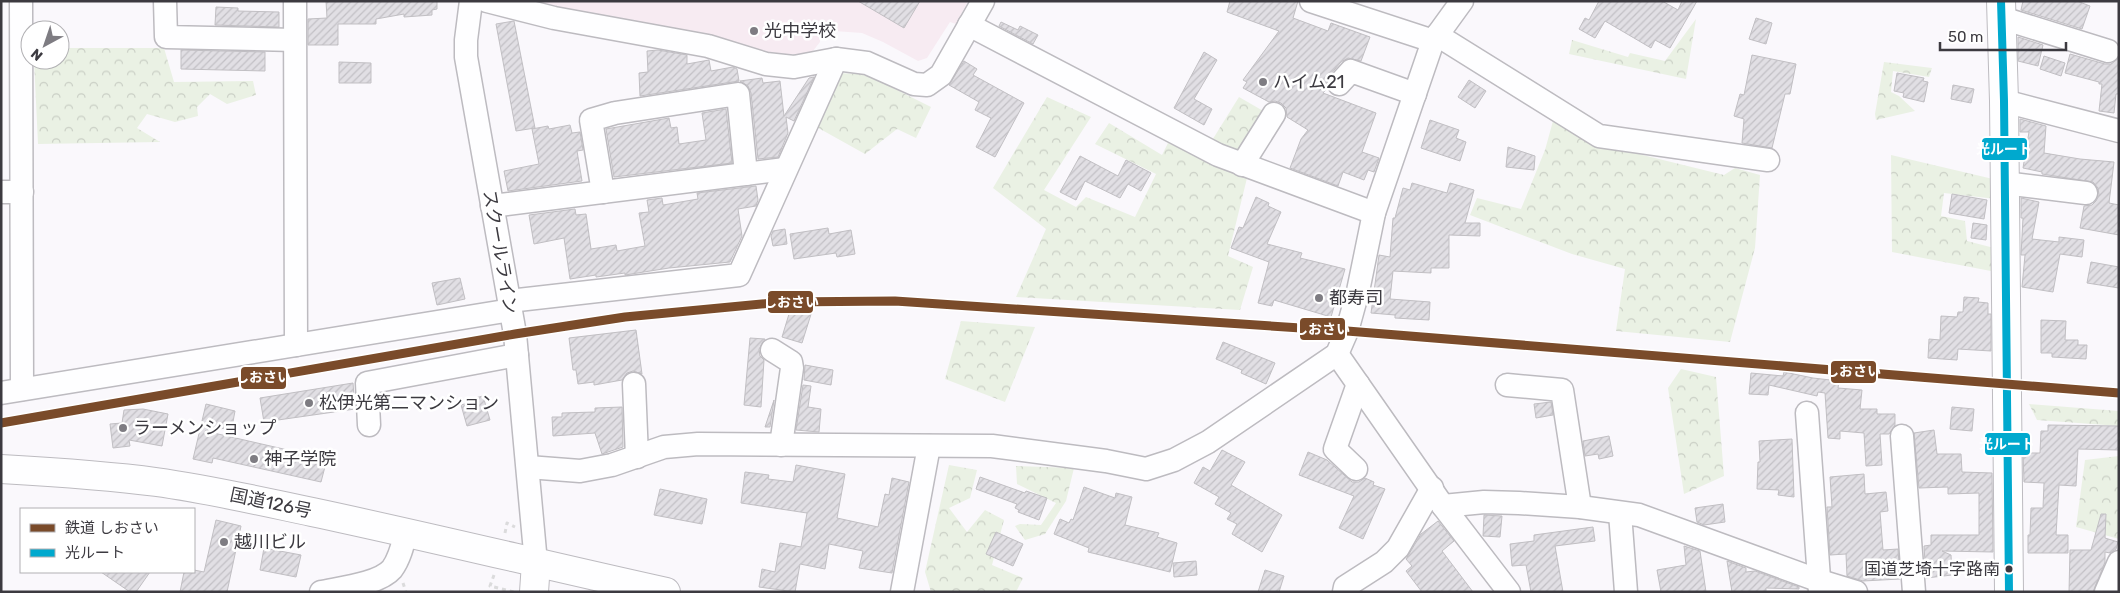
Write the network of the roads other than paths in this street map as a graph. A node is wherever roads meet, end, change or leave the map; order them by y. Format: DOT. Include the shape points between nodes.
graph roads {
  1 [pos="21,1"];
  2 [pos="165,1"];
  3 [pos="295,1"];
  4 [pos="471,1"];
  5 [pos="487,1"];
  6 [pos="982,1"];
  7 [pos="1311,1"];
  8 [pos="1462,1"];
  9 [pos="2002,9"];
  10 [pos="969,25"];
  11 [pos="1435,38"];
  12 [pos="294,40"];
  13 [pos="11,41"];
  14 [pos="2108,51"];
  15 [pos="836,59"];
  16 [pos="1339,84"];
  17 [pos="1415,94"];
  18 [pos="2004,101"];
  19 [pos="1274,114"];
  20 [pos="11,123"];
  21 [pos="2119,131"];
  22 [pos="1768,160"];
  23 [pos="1242,165"];
  24 [pos="785,169"];
  25 [pos="746,174"];
  26 [pos="2004,184"];
  27 [pos="11,192"];
  28 [pos="603,192"];
  29 [pos="2086,193"];
  30 [pos="492,206"];
  31 [pos="1374,213"];
  32 [pos="510,306"];
  33 [pos="296,345"];
  34 [pos="772,350"];
  35 [pos="1337,354"];
  36 [pos="517,355"];
  37 [pos="634,384"];
  38 [pos="1358,384"];
  39 [pos="1507,385"];
  40 [pos="12,391"];
  41 [pos="1807,413"];
  42 [pos="369,425"];
  43 [pos="1902,436"];
  44 [pos="782,445"];
  45 [pos="929,446"];
  46 [pos="637,457"];
  47 [pos="528,467"];
  48 [pos="1,469"];
  49 [pos="1356,469"];
  50 [pos="1437,497"];
  51 [pos="1580,507"];
  52 [pos="1620,513"];
  53 [pos="406,532"];
  54 [pos="2119,562"];
  55 [pos="536,563"];
  56 [pos="1820,586"];
  57 [pos="321,592"];
  58 [pos="534,592"];
  59 [pos="666,592"];
  60 [pos="902,592"];
  61 [pos="1344,592"];
  62 [pos="1509,592"];
  63 [pos="1626,592"];
  64 [pos="1856,592"];
  65 [pos="1914,592"];
  66 [pos="2009,592"];
  67 [pos="2106,592"];
  1 -- 13 [label="street"];
  2 -- 12 [label="street" via="166,37"];
  3 -- 12 [label="street"];
  4 -- 30 [label="street, スクールライン" via="466,57"];
  5 -- 15 [label="street" via="554,18 708,46 766,64 794,67"];
  6 -- 10 [label="street"];
  7 -- 11 [label="street"];
  8 -- 11 [label="street"];
  9 -- 14 [label="street"];
  9 -- 18 [label="main road"];
  10 -- 15 [label="street" via="941,75 927,85 914,84 867,63"];
  10 -- 23 [label="street"];
  11 -- 17 [label="street"];
  11 -- 22 [label="street" via="1599,136"];
  12 -- 33 [label="street"];
  13 -- 20 [label="street"];
  15 -- 24 [label="street"];
  16 -- 17 [label="street" via="1350,71"];
  17 -- 31 [label="street"];
  18 -- 21 [label="street"];
  18 -- 26 [label="main road"];
  19 -- 23 [label="street"];
  20 -- 27 [label="street"];
  23 -- 31 [label="street"];
  24 -- 25 [label="street"];
  24 -- 32 [label="street" via="739,275"];
  25 -- 28 [label="street"];
  25 -- 28 [label="street" via="738,94 615,113 591,120"];
  26 -- 29 [label="street"];
  26 -- 66 [label="main road"];
  27 -- 40 [label="street"];
  28 -- 30 [label="street"];
  30 -- 32 [label="street, スクールライン"];
  31 -- 35 [label="street" via="1358,292"];
  32 -- 33 [label="street"];
  32 -- 36 [label="street, スクールライン"];
  33 -- 40 [label="street"];
  34 -- 44 [label="street" via="791,362 792,368"];
  35 -- 38 [label="street"];
  35 -- 45 [label="street" via="1208,442 1174,460 1146,469 992,446"];
  36 -- 42 [label="street" via="367,383"];
  36 -- 47 [label="street, スクールライン"];
  37 -- 46 [label="street"];
  38 -- 49 [label="street" via="1335,448"];
  38 -- 50 [label="street"];
  39 -- 51 [label="street" via="1562,390"];
  41 -- 56 [label="street"];
  43 -- 65 [label="street"];
  44 -- 45 [label="street"];
  44 -- 46 [label="street" via="698,444 664,447"];
  45 -- 60 [label="street"];
  46 -- 47 [label="street" via="580,471"];
  47 -- 55 [label="street, スクールライン"];
  48 -- 53 [label="main road, 国道126号" via="157,482 220,492"];
  50 -- 51 [label="street"];
  50 -- 61 [label="street" via="1398,548 1384,562 1345,587"];
  50 -- 62 [label="street"];
  51 -- 52 [label="street"];
  52 -- 56 [label="street" via="1639,515"];
  52 -- 63 [label="street"];
  53 -- 55 [label="main road, 国道126号"];
  53 -- 57 [label="street" via="391,570 372,581"];
  54 -- 67 [label="street"];
  55 -- 58 [label="main road"];
  55 -- 59 [label="main road, 国道126号"];
  56 -- 64 [label="street"];
}
